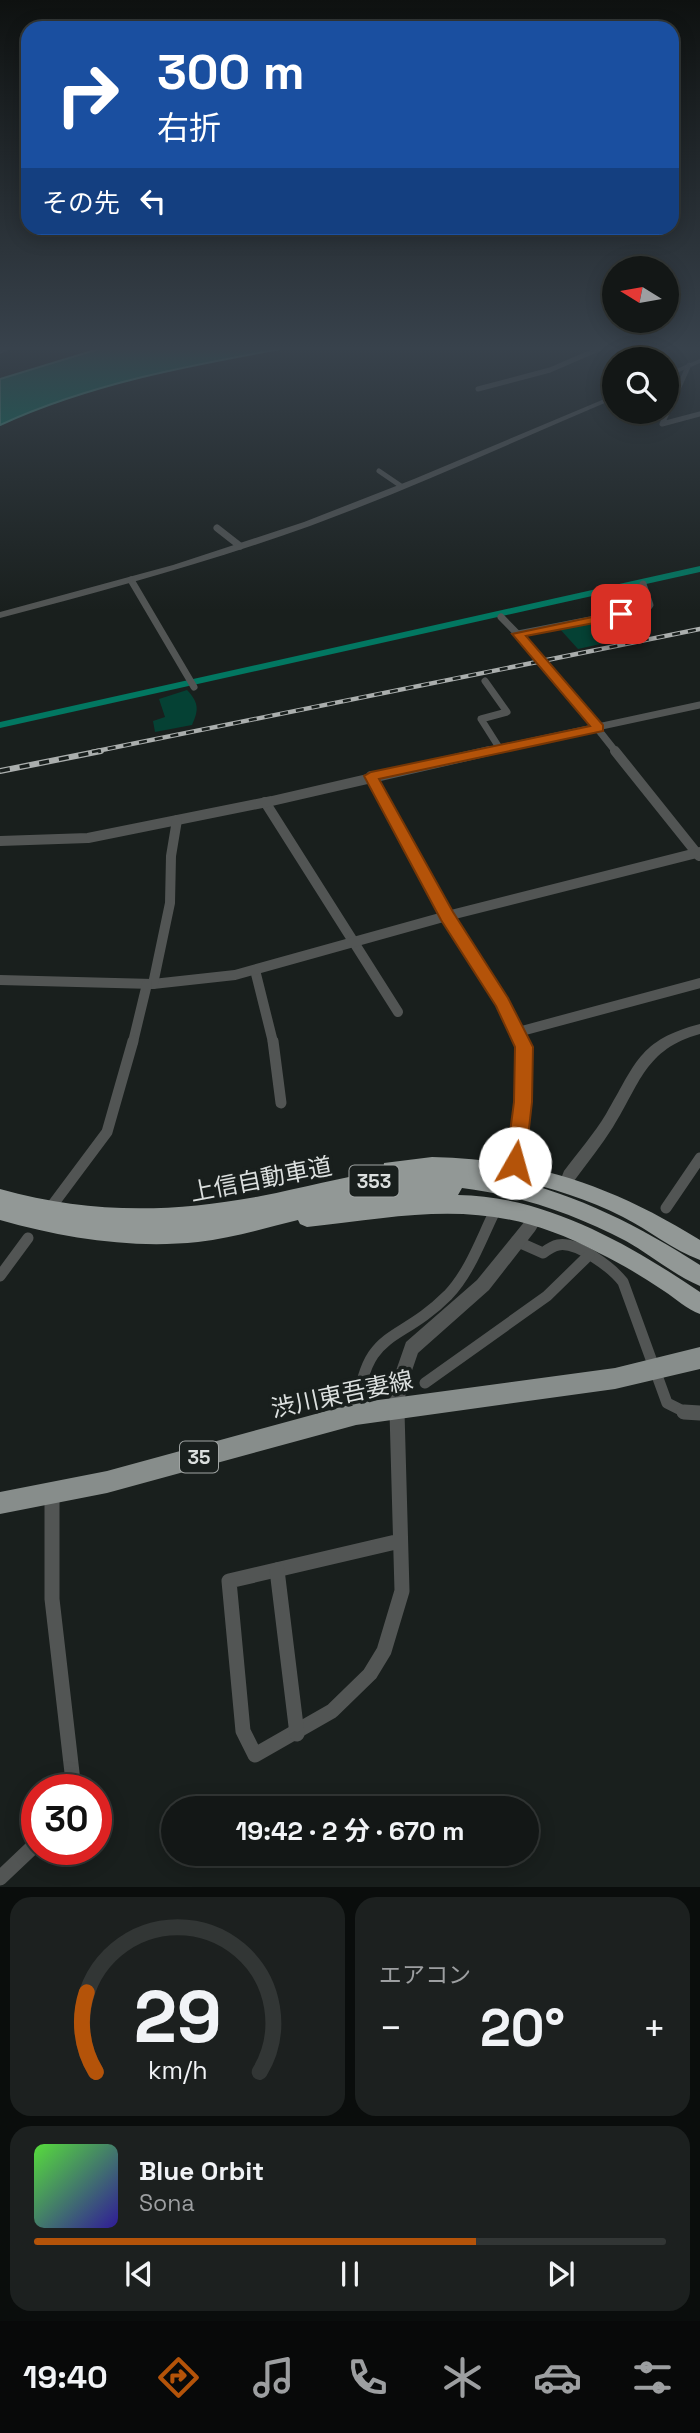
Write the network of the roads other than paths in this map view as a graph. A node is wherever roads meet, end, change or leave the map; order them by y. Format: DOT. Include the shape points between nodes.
graph roads {
  1 [pos="523,435"];
  2 [pos="379,471"];
  3 [pos="401,486"];
  4 [pos="217,528"];
  5 [pos="240,546"];
  6 [pos="131,580"];
  7 [pos="643,584"];
  8 [pos="0,615"];
  9 [pos="501,617"];
  10 [pos="518,634"];
  11 [pos="485,681"];
  12 [pos="192,683"];
  13 [pos="700,705"];
  14 [pos="598,728"];
  15 [pos="500,749"];
  16 [pos="371,776"];
  17 [pos="265,802"];
  18 [pos="177,820"];
  19 [pos="0,841"];
  20 [pos="698,854"];
  21 [pos="447,916"];
  22 [pos="352,941"];
  23 [pos="256,970"];
  24 [pos="0,980"];
  25 [pos="700,983"];
  26 [pos="150,984"];
  27 [pos="398,1012"];
  28 [pos="700,1029"];
  29 [pos="518,1032"];
  30 [pos="281,1103"];
  31 [pos="700,1158"];
  32 [pos="515,1163"];
  33 [pos="569,1176"];
  34 [pos="0,1198"];
  35 [pos="51,1208"];
  36 [pos="666,1208"];
  37 [pos="0,1211"];
  38 [pos="493,1215"];
  39 [pos="222,1221"];
  40 [pos="530,1226"];
  41 [pos="29,1238"];
  42 [pos="516,1241"];
  43 [pos="700,1251"];
  44 [pos="589,1255"];
  45 [pos="0,1276"];
  46 [pos="700,1276"];
  47 [pos="700,1304"];
  48 [pos="700,1358"];
  49 [pos="653,1370"];
  50 [pos="425,1383"];
  51 [pos="397,1406"];
  52 [pos="700,1413"];
  53 [pos="356,1414"];
  54 [pos="51,1493"];
  55 [pos="0,1503"];
  56 [pos="400,1541"];
  57 [pos="277,1570"];
  58 [pos="297,1734"];
  59 [pos="72,1774"];
  60 [pos="21,1858"];
  61 [pos="0,1878"];
  1 -- 3 [label="street"];
  2 -- 3 [label="street"];
  3 -- 5 [label="street"];
  4 -- 5 [label="street"];
  5 -- 6 [label="street"];
  6 -- 8 [label="street"];
  6 -- 12 [label="street"];
  7 -- 10 [label="street" via="650,604 647,609"];
  9 -- 10 [label="street"];
  10 -- 14 [label="street"];
  11 -- 15 [label="street" via="507,712 479,715"];
  13 -- 14 [label="street"];
  14 -- 15 [label="street"];
  14 -- 20 [label="street"];
  15 -- 16 [label="street"];
  16 -- 17 [label="street"];
  16 -- 21 [label="street"];
  17 -- 18 [label="street"];
  17 -- 22 [label="street"];
  18 -- 19 [label="street" via="88,838"];
  18 -- 26 [label="street" via="170,903"];
  20 -- 21 [label="street"];
  21 -- 22 [label="street"];
  21 -- 29 [label="street"];
  22 -- 23 [label="street"];
  22 -- 27 [label="street"];
  23 -- 26 [label="street"];
  23 -- 30 [label="street" via="271,1023"];
  24 -- 26 [label="street"];
  25 -- 29 [label="street"];
  26 -- 35 [label="street" via="107,1132"];
  28 -- 33 [label="street" via="654,1047 639,1065 609,1122"];
  29 -- 32 [label="street" via="525,1063"];
  31 -- 36 [label="street"];
  34 -- 39 [label="highway, 上信自動車道 / 353" via="49,1211 121,1220"];
  37 -- 39 [label="highway, 上信自動車道 / 353" via="93,1232 134,1235"];
  38 -- 53 [label="street" via="470,1266 447,1296 373,1349 358,1384"];
  39 -- 43 [label="highway, 353" via="367,1173 427,1164 480,1164 584,1190 651,1221"];
  39 -- 46 [label="highway, 上信自動車道 / 353" via="446,1187 530,1193 600,1217"];
  39 -- 47 [label="highway, 353" via="424,1204 476,1206 529,1216 590,1237 661,1276"];
  40 -- 42 [label="street"];
  41 -- 45 [label="street"];
  42 -- 44 [label="street" via="537,1252 568,1245"];
  42 -- 51 [label="street" via="483,1285 412,1348 398,1385"];
  44 -- 49 [label="street" via="612,1267 623,1282"];
  44 -- 50 [label="street" via="547,1296"];
  48 -- 49 [label="main road, 渋川東吾妻線 / 35"];
  49 -- 51 [label="main road, 渋川東吾妻線 / 35" via="549,1389"];
  49 -- 52 [label="street" via="667,1403 687,1413"];
  51 -- 53 [label="main road, 渋川東吾妻線 / 35"];
  51 -- 56 [label="street"];
  53 -- 54 [label="main road, 渋川東吾妻線 / 35"];
  54 -- 55 [label="main road, 渋川東吾妻線 / 35"];
  54 -- 59 [label="street" via="52,1599"];
  56 -- 57 [label="street"];
  56 -- 58 [label="street" via="402,1591 397,1622 383,1653 355,1694"];
  57 -- 58 [label="street"];
  57 -- 58 [label="street" via="229,1581 243,1731 255,1755"];
  60 -- 61 [label="street"];
}
